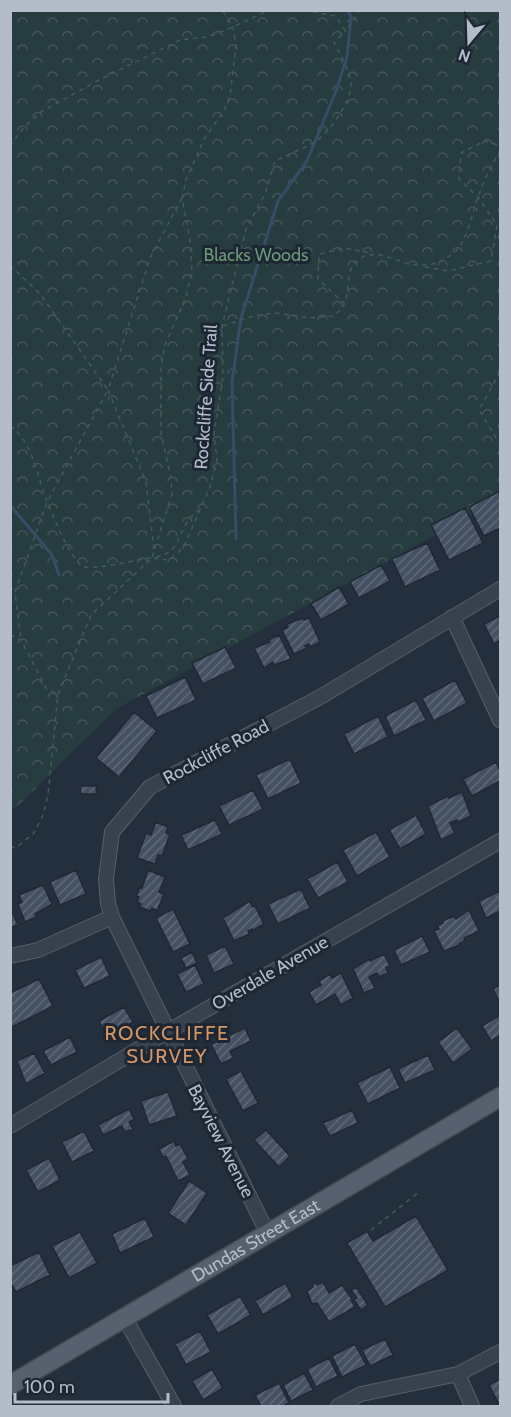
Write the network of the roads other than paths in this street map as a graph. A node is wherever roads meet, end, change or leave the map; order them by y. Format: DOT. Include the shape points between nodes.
graph roads {
  1 [pos="501,589"];
  2 [pos="452,617"];
  3 [pos="501,720"];
  4 [pos="501,841"];
  5 [pos="112,917"];
  6 [pos="10,956"];
  7 [pos="167,1032"];
  8 [pos="501,1097"];
  9 [pos="10,1126"];
  10 [pos="268,1234"];
  11 [pos="124,1317"];
  12 [pos="501,1352"];
  13 [pos="458,1374"];
  14 [pos="10,1385"];
  15 [pos="174,1407"];
  16 [pos="338,1407"];
  17 [pos="472,1407"];
  1 -- 2 [label="street, Rockcliffe Road"];
  2 -- 3 [label="street"];
  2 -- 5 [label="street, Rockcliffe Road" via="322,696 150,787 112,832 106,879"];
  4 -- 7 [label="street, Overdale Avenue"];
  5 -- 6 [label="street" via="38,950"];
  5 -- 7 [label="street, Bayview Avenue"];
  7 -- 9 [label="street, Overdale Avenue"];
  7 -- 10 [label="street, Bayview Avenue"];
  8 -- 10 [label="main road, Dundas Street East"];
  10 -- 11 [label="main road, Dundas Street East"];
  11 -- 14 [label="main road, Dundas Street East"];
  11 -- 15 [label="street"];
  12 -- 13 [label="street"];
  13 -- 16 [label="street" via="361,1394"];
  13 -- 17 [label="street"];
}
